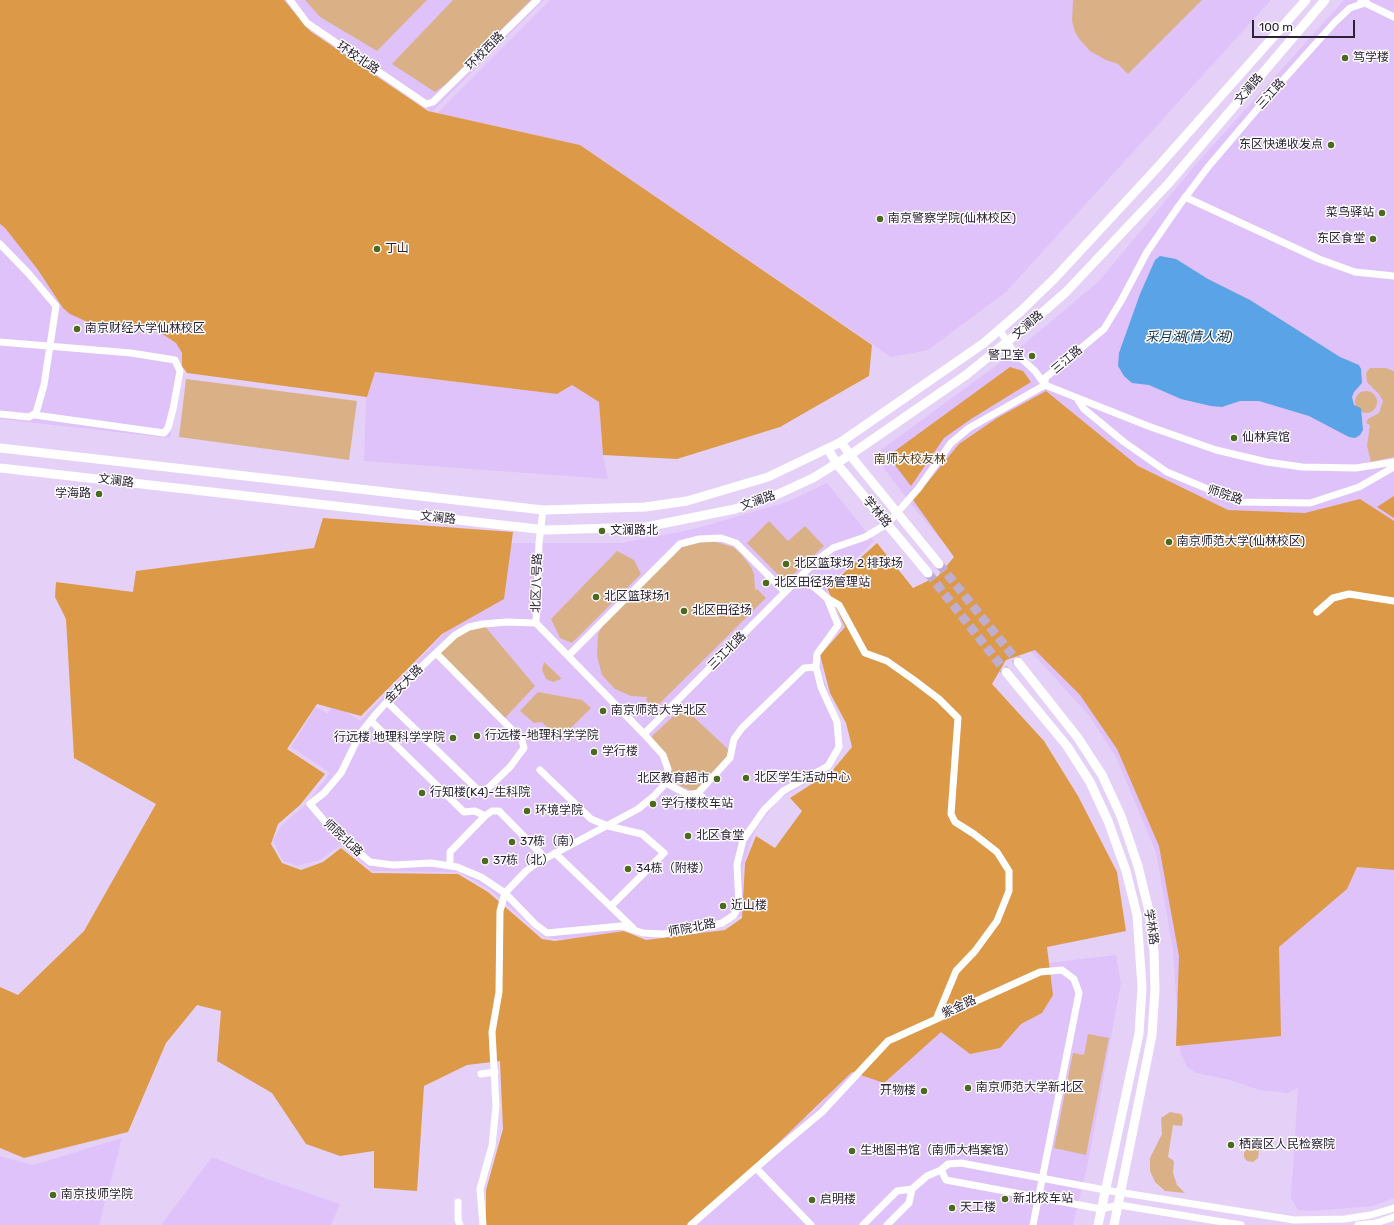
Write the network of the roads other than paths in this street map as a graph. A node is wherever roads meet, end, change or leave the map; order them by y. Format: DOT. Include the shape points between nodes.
graph roads {
  1 [pos="290,0"];
  2 [pos="536,0"];
  3 [pos="1306,0"];
  4 [pos="1325,0"];
  5 [pos="1363,1"];
  6 [pos="1394,17"];
  7 [pos="433,102"];
  8 [pos="1185,197"];
  9 [pos="0,244"];
  10 [pos="1394,276"];
  11 [pos="999,329"];
  12 [pos="0,342"];
  13 [pos="1008,342"];
  14 [pos="49,346"];
  15 [pos="1045,386"];
  16 [pos="1078,400"];
  17 [pos="0,414"];
  18 [pos="35,415"];
  19 [pos="841,442"];
  20 [pos="0,448"];
  21 [pos="828,449"];
  22 [pos="850,455"];
  23 [pos="1394,462"];
  24 [pos="837,464"];
  25 [pos="1394,467"];
  26 [pos="0,468"];
  27 [pos="543,510"];
  28 [pos="897,513"];
  29 [pos="887,524"];
  30 [pos="542,529"];
  31 [pos="939,564"];
  32 [pos="928,573"];
  33 [pos="801,576"];
  34 [pos="785,592"];
  35 [pos="827,598"];
  36 [pos="1394,601"];
  37 [pos="1317,612"];
  38 [pos="536,623"];
  39 [pos="436,653"];
  40 [pos="568,656"];
  41 [pos="1018,662"];
  42 [pos="816,667"];
  43 [pos="1006,672"];
  44 [pos="387,702"];
  45 [pos="371,721"];
  46 [pos="644,734"];
  47 [pos="540,770"];
  48 [pos="666,783"];
  49 [pos="698,793"];
  50 [pos="310,804"];
  51 [pos="711,806"];
  52 [pos="485,816"];
  53 [pos="608,826"];
  54 [pos="555,853"];
  55 [pos="545,858"];
  56 [pos="450,866"];
  57 [pos="505,893"];
  58 [pos="611,906"];
  59 [pos="636,931"];
  60 [pos="937,1018"];
  61 [pos="494,1072"];
  62 [pos="481,1074"];
  63 [pos="756,1168"];
  64 [pos="941,1170"];
  65 [pos="1042,1178"];
  66 [pos="912,1188"];
  67 [pos="1105,1190"];
  68 [pos="1120,1192"];
  69 [pos="1038,1197"];
  70 [pos="458,1202"];
  71 [pos="1118,1205"];
  72 [pos="1394,1208"];
  73 [pos="1101,1209"];
  74 [pos="1394,1217"];
  75 [pos="698,1219"];
  76 [pos="460,1225"];
  77 [pos="483,1225"];
  78 [pos="691,1225"];
  79 [pos="704,1225"];
  80 [pos="811,1225"];
  81 [pos="863,1225"];
  82 [pos="887,1225"];
  83 [pos="1033,1225"];
  84 [pos="1098,1225"];
  85 [pos="1114,1225"];
  86 [pos="1241,1225"];
  87 [pos="1358,1225"];
  1 -- 7 [label="street, 环校北路" via="307,23 319,32 426,104"];
  2 -- 7 [label="street, 环校西路"];
  3 -- 11 [label="main road, 文澜路" via="1055,278"];
  4 -- 13 [label="main road, 文澜路" via="1168,184 1066,292"];
  5 -- 6 [label="street"];
  5 -- 8 [label="street, 三江路" via="1350,8 1335,22 1259,107"];
  8 -- 10 [label="street" via="1319,258 1356,272"];
  8 -- 15 [label="street, 三江路" via="1147,252 1104,329 1045,378"];
  9 -- 14 [label="street" via="56,306"];
  11 -- 13 [label="street"];
  11 -- 19 [label="main road, 文澜路" via="984,343"];
  12 -- 14 [label="street"];
  13 -- 15 [label="street" via="1013,351 1035,371"];
  13 -- 22 [label="main road, 文澜路" via="966,375"];
  14 -- 18 [label="street" via="44,385"];
  14 -- 18 [label="street" via="175,360 180,372 173,409 164,433"];
  15 -- 16 [label="street, 师院路"];
  15 -- 28 [label="street, 三江路" via="969,428 950,443 918,489"];
  16 -- 23 [label="street, 师院路" via="1216,450 1266,462 1302,467 1356,468"];
  16 -- 25 [label="street, 师院路" via="1084,409 1124,442 1167,472 1239,502 1310,503 1358,488"];
  17 -- 18 [label="street"];
  19 -- 21 [label="main road, 文澜路"];
  19 -- 22 [label="main road, 学林路"];
  20 -- 27 [label="main road, 文澜路"];
  21 -- 24 [label="main road, 学林路"];
  21 -- 27 [label="main road, 文澜路" via="768,477 687,501 645,507"];
  22 -- 24 [label="main road, 文澜路"];
  22 -- 28 [label="main road, 学林路"];
  24 -- 29 [label="main road, 学林路"];
  24 -- 30 [label="main road, 文澜路" via="774,496 735,509 691,519 646,527"];
  26 -- 30 [label="main road, 文澜路"];
  27 -- 30 [label="street, 北区八号路"];
  28 -- 29 [label="street, 三江路"];
  28 -- 31 [label="main road, 学林路"];
  29 -- 32 [label="main road, 学林路"];
  29 -- 33 [label="street, 三江北路" via="865,537 833,548"];
  30 -- 38 [label="street, 北区八号路" via="539,543"];
  33 -- 34 [label="street, 三江北路"];
  33 -- 35 [label="street"];
  34 -- 40 [label="street" via="736,543 721,538 699,539 680,544"];
  34 -- 46 [label="street, 三江北路"];
  35 -- 42 [label="street" via="838,625 817,654"];
  35 -- 60 [label="street" via="839,605 865,653 887,661 939,699 958,718 951,814 955,822 997,852 1009,871 1009,891 997,921 975,951 956,971"];
  36 -- 37 [label="street" via="1349,594 1334,598"];
  38 -- 39 [label="street, 金女大路" via="507,622 469,627 455,635"];
  38 -- 40 [label="street"];
  39 -- 44 [label="street, 金女大路"];
  39 -- 44 [label="street" via="522,740 524,748 510,767 486,790 477,789"];
  40 -- 46 [label="street"];
  41 -- 68 [label="main road, 学林路" via="1078,738 1102,775 1121,816 1138,866 1148,911 1154,951 1152,1035"];
  42 -- 49 [label="street" via="804,668 742,728 734,739 730,758"];
  42 -- 59 [label="street, 师院北路" via="828,705 837,722 839,747 828,766 783,791 764,810 742,840 737,864 739,905 734,915 722,923 695,930 663,934"];
  43 -- 67 [label="main road, 学林路" via="1067,746 1090,782 1124,864 1137,915 1142,987 1139,1034"];
  44 -- 45 [label="street, 金女大路"];
  45 -- 50 [label="street, 金女大路" via="360,734 341,773 324,793"];
  45 -- 52 [label="street" via="464,812 476,811"];
  46 -- 48 [label="street" via="663,756 668,769"];
  47 -- 53 [label="street" via="591,819"];
  48 -- 49 [label="street" via="688,795"];
  48 -- 53 [label="street" via="638,809"];
  49 -- 51 [label="street"];
  50 -- 56 [label="street, 师院北路" via="333,831 370,862 393,866 431,863"];
  52 -- 55 [label="street" via="492,811 499,811"];
  52 -- 56 [label="street" via="450,852"];
  53 -- 54 [label="street"];
  53 -- 58 [label="street" via="642,834 664,853"];
  54 -- 55 [label="street"];
  54 -- 58 [label="street"];
  55 -- 57 [label="street" via="526,871"];
  56 -- 57 [label="street, 师院北路" via="481,878"];
  57 -- 59 [label="street, 师院北路" via="547,933 621,926"];
  57 -- 61 [label="street" via="500,911 499,992 492,1032"];
  58 -- 59 [label="street"];
  60 -- 63 [label="street, 紫金路" via="888,1041 822,1112"];
  60 -- 65 [label="street, 紫金路" via="1040,972 1062,970 1074,979 1079,993"];
  61 -- 62 [label="street"];
  61 -- 77 [label="street" via="496,1106 492,1146 480,1189"];
  63 -- 75 [label="street, 紫金路"];
  63 -- 80 [label="street"];
  64 -- 65 [label="street" via="948,1164 962,1163"];
  64 -- 66 [label="street" via="927,1176"];
  64 -- 69 [label="street" via="946,1180"];
  65 -- 67 [label="street"];
  65 -- 69 [label="street, 紫金路"];
  66 -- 81 [label="street" via="897,1191"];
  66 -- 82 [label="street" via="909,1203"];
  67 -- 68 [label="street"];
  67 -- 73 [label="main road, 学林路"];
  68 -- 71 [label="main road, 学林路"];
  68 -- 72 [label="street" via="1294,1220 1344,1219"];
  69 -- 73 [label="street"];
  69 -- 83 [label="street, 紫金路"];
  70 -- 76 [label="street"];
  71 -- 73 [label="street"];
  71 -- 85 [label="main road, 学林路"];
  71 -- 86 [label="street"];
  73 -- 84 [label="main road, 学林路"];
  74 -- 87 [label="street"];
  75 -- 78 [label="street, 紫金路"];
  75 -- 79 [label="street"];
}
